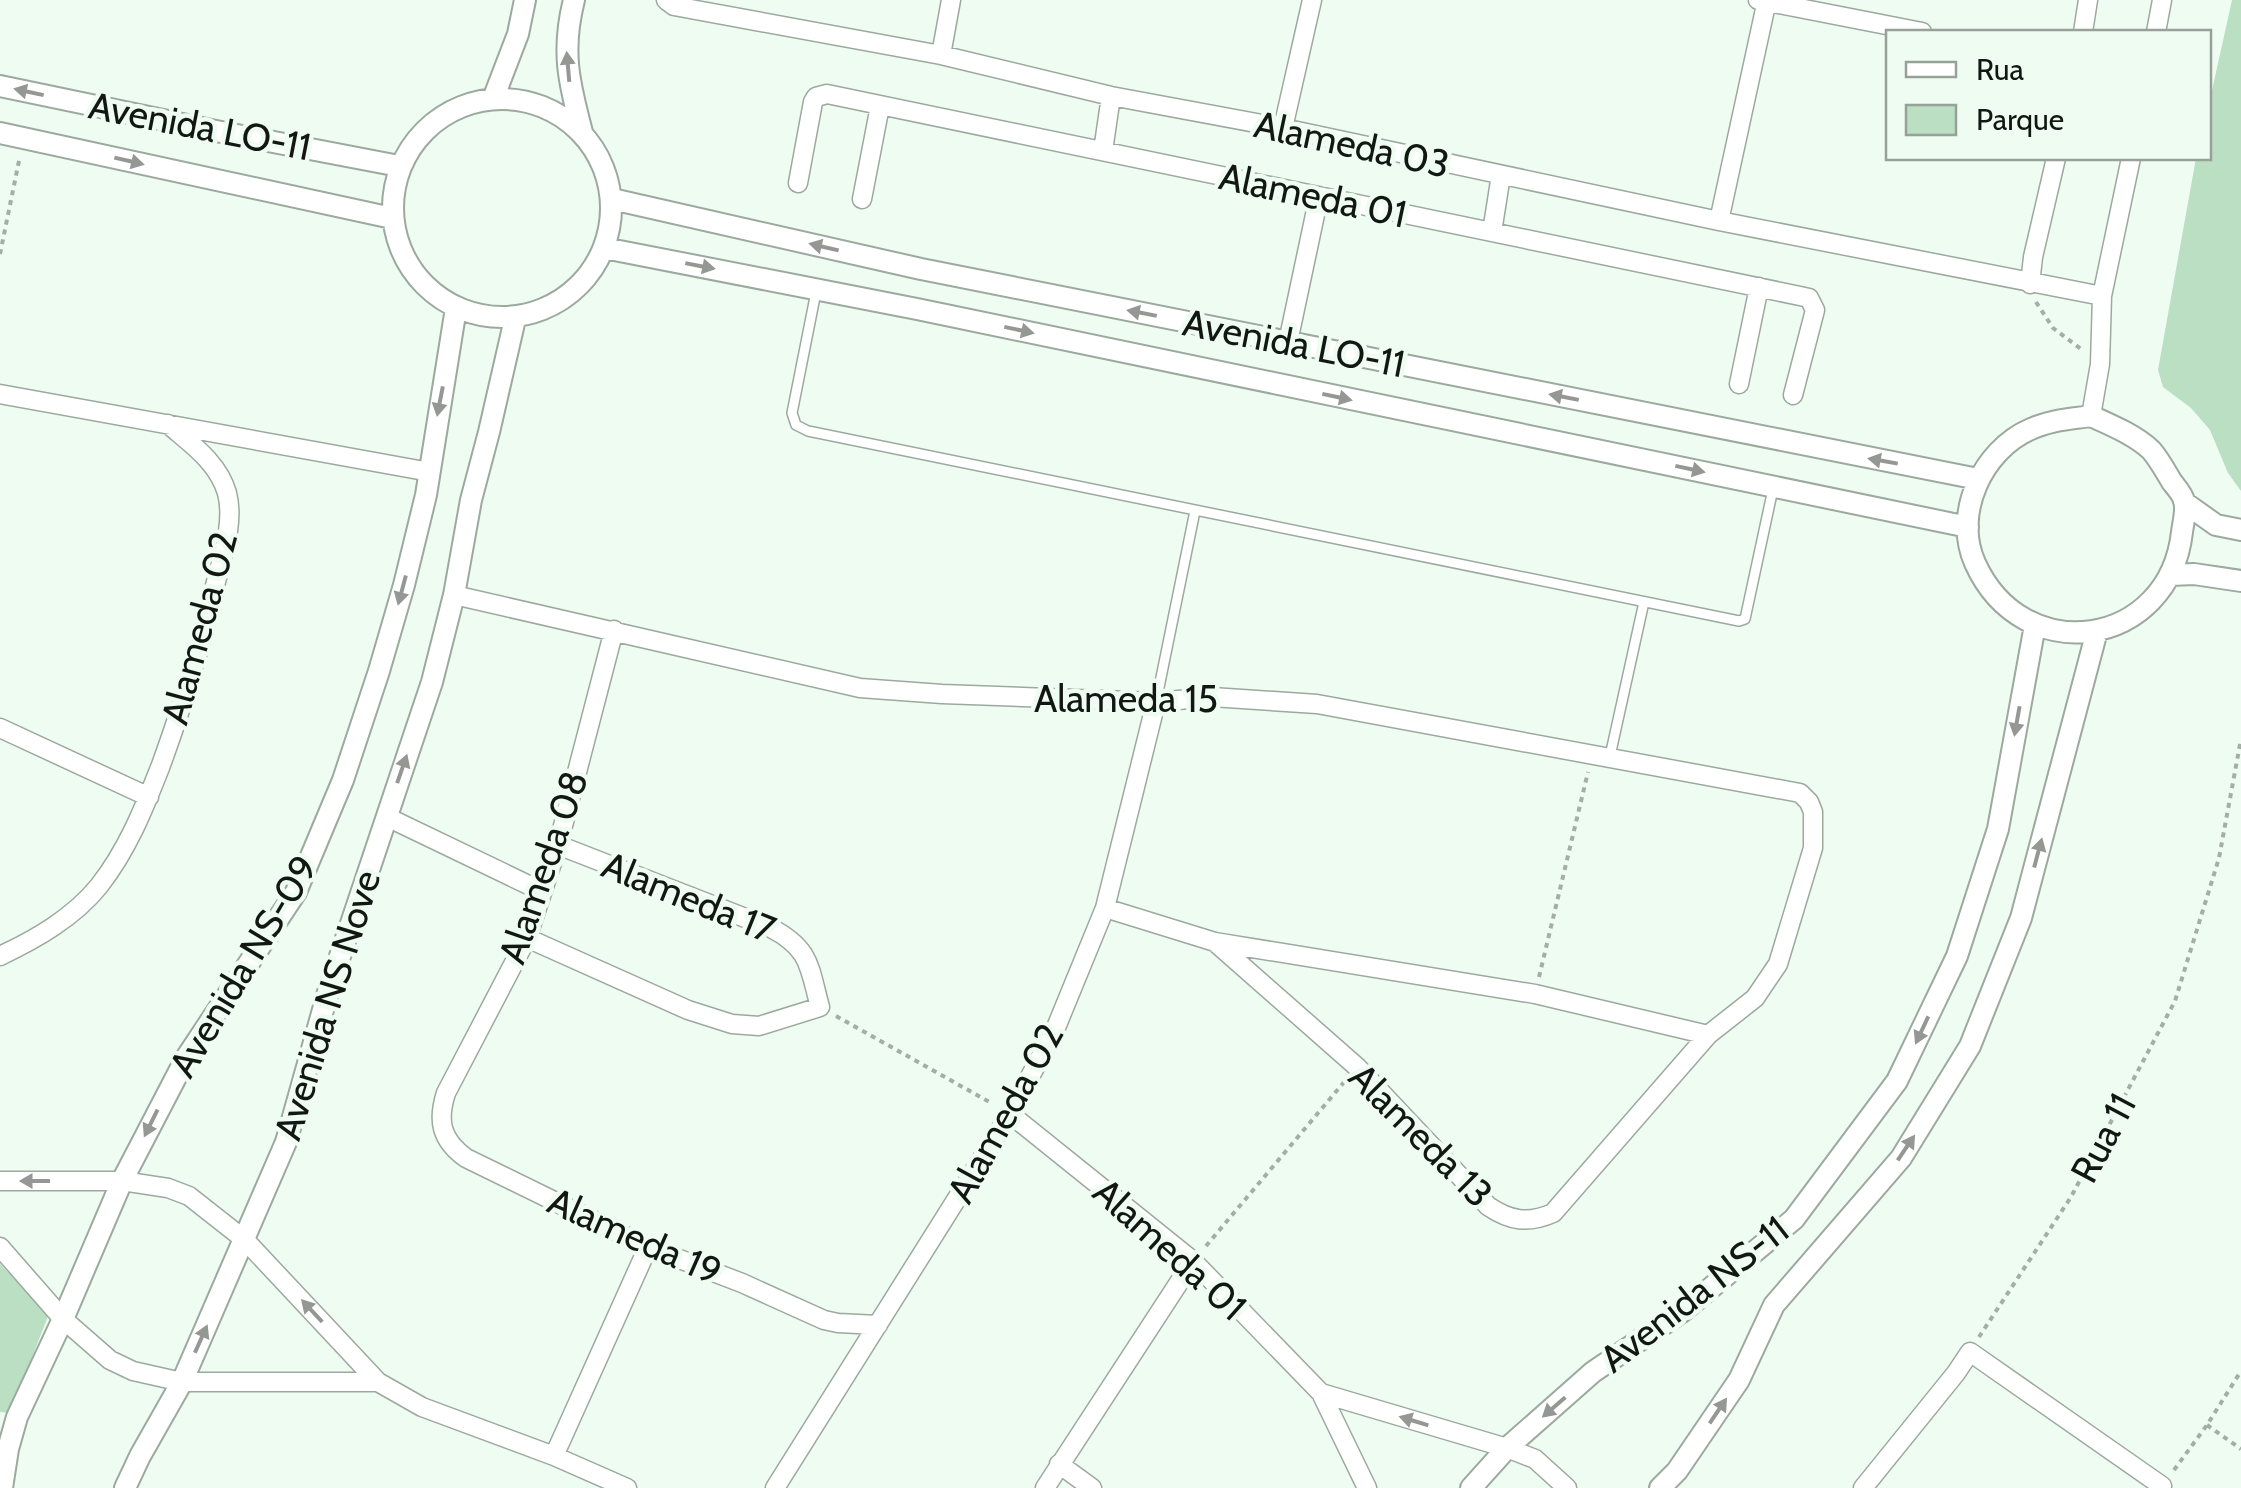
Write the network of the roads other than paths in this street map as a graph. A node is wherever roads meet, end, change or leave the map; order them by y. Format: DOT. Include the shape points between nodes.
graph roads {
  1 [pos="524,0"];
  2 [pos="574,0"];
  3 [pos="951,0"];
  4 [pos="1312,0"];
  5 [pos="2088,0"];
  6 [pos="2162,0"];
  7 [pos="1764,1"];
  8 [pos="670,3"];
  9 [pos="1912,30"];
  10 [pos="2083,30"];
  11 [pos="2156,30"];
  12 [pos="940,56"];
  13 [pos="0,86"];
  14 [pos="1111,96"];
  15 [pos="493,99"];
  16 [pos="880,106"];
  17 [pos="1283,128"];
  18 [pos="0,132"];
  19 [pos="582,132"];
  20 [pos="1103,151"];
  21 [pos="2056,160"];
  22 [pos="2131,160"];
  23 [pos="400,166"];
  24 [pos="1501,175"];
  25 [pos="798,183"];
  26 [pos="1319,196"];
  27 [pos="862,198"];
  28 [pos="612,199"];
  29 [pos="392,218"];
  30 [pos="1719,221"];
  31 [pos="1492,232"];
  32 [pos="604,248"];
  33 [pos="2030,284"];
  34 [pos="1759,288"];
  35 [pos="816,289"];
  36 [pos="2102,296"];
  37 [pos="456,308"];
  38 [pos="515,319"];
  39 [pos="1288,342"];
  40 [pos="1740,384"];
  41 [pos="0,394"];
  42 [pos="1793,395"];
  43 [pos="2091,416"];
  44 [pos="168,424"];
  45 [pos="430,472"];
  46 [pos="1978,479"];
  47 [pos="1773,486"];
  48 [pos="2185,503"];
  49 [pos="1195,511"];
  50 [pos="1968,527"];
  51 [pos="2241,530"];
  52 [pos="2171,575"];
  53 [pos="2241,581"];
  54 [pos="454,595"];
  55 [pos="1644,602"];
  56 [pos="2034,625"];
  57 [pos="614,630"];
  58 [pos="2097,631"];
  59 [pos="1156,702"];
  60 [pos="0,728"];
  61 [pos="1602,755"];
  62 [pos="1800,793"];
  63 [pos="149,797"];
  64 [pos="387,817"];
  65 [pos="558,845"];
  66 [pos="541,891"];
  67 [pos="1104,908"];
  68 [pos="526,938"];
  69 [pos="1215,942"];
  70 [pos="0,956"];
  71 [pos="1708,1035"];
  72 [pos="446,1093"];
  73 [pos="1010,1114"];
  74 [pos="0,1181"];
  75 [pos="122,1182"];
  76 [pos="244,1240"];
  77 [pos="0,1247"];
  78 [pos="648,1247"];
  79 [pos="1193,1262"];
  80 [pos="63,1319"];
  81 [pos="878,1325"];
  82 [pos="182,1382"];
  83 [pos="378,1382"];
  84 [pos="1322,1394"];
  85 [pos="1507,1448"];
  86 [pos="554,1456"];
  87 [pos="1059,1464"];
  88 [pos="2161,1487"];
  89 [pos="2,1488"];
  90 [pos="126,1488"];
  91 [pos="627,1488"];
  92 [pos="776,1488"];
  93 [pos="1044,1488"];
  94 [pos="1092,1488"];
  95 [pos="1367,1488"];
  96 [pos="1471,1488"];
  97 [pos="1566,1488"];
  98 [pos="1660,1488"];
  99 [pos="1863,1488"];
  1 -- 15 [label="street"];
  19 -- 2 [label="street, one-way" via="566,55"];
  3 -- 12 [label="street"];
  4 -- 17 [label="street"];
  5 -- 10 [label="street"];
  6 -- 11 [label="street"];
  7 -- 9 [label="street"];
  7 -- 30 [label="street"];
  8 -- 12 [label="street, Alameda 03"];
  12 -- 14 [label="street, Alameda 03"];
  23 -- 13 [label="street, Avenida LO-11, one-way"];
  14 -- 17 [label="street, Alameda 03"];
  14 -- 20 [label="street"];
  15 -- 19 [label="street" via="533,103"];
  15 -- 23 [label="street" via="437,120 414,140"];
  16 -- 20 [label="street, Alameda 01"];
  16 -- 25 [label="street, Alameda 01" via="816,97"];
  16 -- 27 [label="street"];
  17 -- 24 [label="street, Alameda 03"];
  18 -- 29 [label="street, Avenida LO-11, one-way"];
  19 -- 28 [label="street" via="602,163"];
  20 -- 26 [label="street, Alameda 01"];
  21 -- 33 [label="street"];
  22 -- 36 [label="street"];
  23 -- 29 [label="street"];
  24 -- 30 [label="street, Alameda 03"];
  24 -- 31 [label="street"];
  26 -- 31 [label="street, Alameda 01"];
  26 -- 39 [label="street"];
  28 -- 32 [label="street"];
  39 -- 28 [label="street, Avenida LO-11, one-way"];
  29 -- 37 [label="street" via="402,255 424,286"];
  30 -- 33 [label="street, Alameda 03"];
  31 -- 34 [label="street, Alameda 01"];
  32 -- 35 [label="street, Avenida LO-11, one-way"];
  32 -- 38 [label="street" via="588,277 564,299"];
  33 -- 36 [label="street, Alameda 03"];
  34 -- 40 [label="street"];
  34 -- 42 [label="street, Alameda 01" via="1809,298 1815,310"];
  35 -- 47 [label="street, Avenida LO-11, one-way"];
  35 -- 49 [label="lane" via="792,413 796,425"];
  36 -- 43 [label="street"];
  37 -- 38 [label="street"];
  37 -- 45 [label="street, Avenida NS-09, one-way"];
  38 -- 54 [label="street, Avenida NS Nove"];
  46 -- 39 [label="street, Avenida LO-11, one-way"];
  41 -- 44 [label="street"];
  43 -- 46 [label="street" via="2029,429 2000,450"];
  43 -- 48 [label="street" via="2150,450"];
  44 -- 45 [label="street"];
  44 -- 63 [label="street, Alameda 02" via="219,475 229,528 198,660"];
  45 -- 75 [label="street, Avenida NS-09, one-way" via="379,671 311,860 186,1058"];
  46 -- 50 [label="street"];
  47 -- 50 [label="street, Avenida LO-11"];
  47 -- 55 [label="lane" via="1744,619"];
  48 -- 51 [label="street" via="2216,524"];
  48 -- 52 [label="street"];
  49 -- 55 [label="lane"];
  49 -- 59 [label="lane"];
  50 -- 56 [label="street" via="1972,558 1986,586"];
  52 -- 53 [label="street"];
  52 -- 58 [label="street" via="2127,620"];
  54 -- 57 [label="street, Alameda 15"];
  64 -- 54 [label="street, Avenida NS Nove, one-way"];
  55 -- 61 [label="lane"];
  56 -- 58 [label="street"];
  56 -- 85 [label="street, Avenida NS-11, one-way" via="1998,828 1956,956 1897,1081 1794,1220 1683,1311 1594,1372"];
  57 -- 59 [label="street, Alameda 15" via="860,688"];
  57 -- 65 [label="street, Alameda 08"];
  98 -- 58 [label="street, Avenida NS-11, one-way" via="1739,1380 1774,1305 1901,1158 1970,1046 2021,918"];
  59 -- 61 [label="street, Alameda 15" via="1317,704"];
  59 -- 67 [label="street, Alameda 02"];
  60 -- 63 [label="street"];
  61 -- 62 [label="street, Alameda 15"];
  62 -- 71 [label="street, Alameda 13" via="1813,812 1812,848 1778,964 1755,998"];
  63 -- 70 [label="street, Alameda 02" via="95,890 40,937"];
  64 -- 66 [label="street, Alameda 17"];
  64 -- 76 [label="street, Avenida NS Nove" via="286,1142"];
  65 -- 66 [label="street, Alameda 08"];
  65 -- 68 [label="street, Alameda 17" via="787,936 805,954 820,1007 759,1026 732,1024"];
  66 -- 68 [label="street, Alameda 08"];
  67 -- 69 [label="street, Alameda 13"];
  67 -- 73 [label="street, Alameda 02" via="1055,1030"];
  68 -- 72 [label="street, Alameda 08"];
  69 -- 71 [label="street, Alameda 13" via="1535,994"];
  69 -- 71 [label="street, Alameda 13" via="1356,1067 1488,1206 1512,1219 1553,1212"];
  72 -- 78 [label="street, Alameda 19" via="441,1123 454,1149"];
  73 -- 79 [label="street, Alameda 01"];
  73 -- 81 [label="street, Alameda 02"];
  75 -- 74 [label="street, one-way"];
  75 -- 76 [label="street" via="189,1196"];
  75 -- 80 [label="street, Avenida NS-09"];
  82 -- 76 [label="street, Avenida NS Nove, one-way"];
  83 -- 76 [label="street, one-way"];
  77 -- 80 [label="street"];
  78 -- 81 [label="street, Alameda 19" via="824,1320"];
  78 -- 86 [label="street"];
  79 -- 84 [label="street, Alameda 01"];
  79 -- 87 [label="street"];
  80 -- 82 [label="street" via="110,1360"];
  80 -- 89 [label="street, Avenida NS-09" via="17,1417"];
  81 -- 92 [label="street, Alameda 02"];
  82 -- 83 [label="street"];
  82 -- 90 [label="street, Avenida NS Nove"];
  83 -- 86 [label="street" via="422,1407"];
  85 -- 84 [label="street, one-way"];
  84 -- 95 [label="street"];
  85 -- 96 [label="street, Avenida NS-11"];
  85 -- 97 [label="street" via="1535,1459"];
  86 -- 91 [label="street"];
  87 -- 93 [label="street"];
  87 -- 94 [label="street"];
  88 -- 99 [label="street" via="1970,1352"];
}
